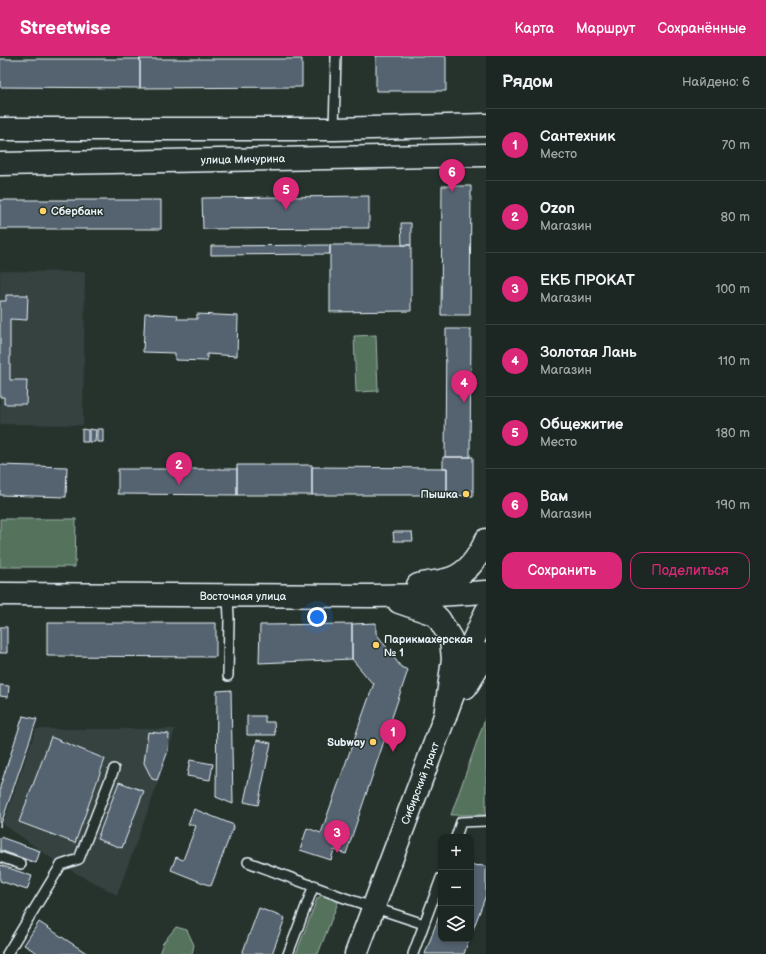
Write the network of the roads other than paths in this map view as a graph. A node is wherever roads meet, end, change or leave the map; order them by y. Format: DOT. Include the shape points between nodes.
graph roads {
  1 [pos="336,56"];
  2 [pos="486,125"];
  3 [pos="0,129"];
  4 [pos="334,129"];
  5 [pos="486,155"];
  6 [pos="0,164"];
  7 [pos="486,540"];
  8 [pos="486,592"];
  9 [pos="0,594"];
  10 [pos="228,596"];
  11 [pos="370,596"];
  12 [pos="486,612"];
  13 [pos="486,654"];
  14 [pos="228,676"];
  15 [pos="445,717"];
  16 [pos="114,769"];
  17 [pos="486,821"];
  18 [pos="457,834"];
  19 [pos="0,857"];
  20 [pos="248,862"];
  21 [pos="21,864"];
  22 [pos="314,885"];
  23 [pos="438,886"];
  24 [pos="373,907"];
  25 [pos="424,924"];
  26 [pos="7,954"];
  27 [pos="288,954"];
  28 [pos="356,954"];
  29 [pos="414,954"];
  1 -- 4 [label="lane"];
  2 -- 4 [label="main road"];
  3 -- 4 [label="main road"];
  5 -- 6 [label="main road, улица Мичурина"];
  7 -- 11 [label="main road" via="480,554 468,569 452,578"];
  8 -- 11 [label="main road, Восточная улица"];
  9 -- 10 [label="main road, Восточная улица"];
  10 -- 11 [label="main road, Восточная улица"];
  10 -- 14 [label="lane"];
  11 -- 15 [label="main road" via="399,602 434,614 452,639 453,659"];
  12 -- 15 [label="main road, Сибирский тракт"];
  13 -- 15 [label="main road"];
  15 -- 24 [label="main road, Сибирский тракт"];
  16 -- 26 [label="lane" via="79,858 61,865"];
  17 -- 18 [label="lane" via="461,822"];
  19 -- 21 [label="lane"];
  20 -- 22 [label="lane"];
  22 -- 24 [label="lane"];
  22 -- 27 [label="lane"];
  23 -- 25 [label="lane"];
  24 -- 25 [label="lane"];
  24 -- 28 [label="main road, Сибирский тракт"];
  25 -- 29 [label="lane"];
}
